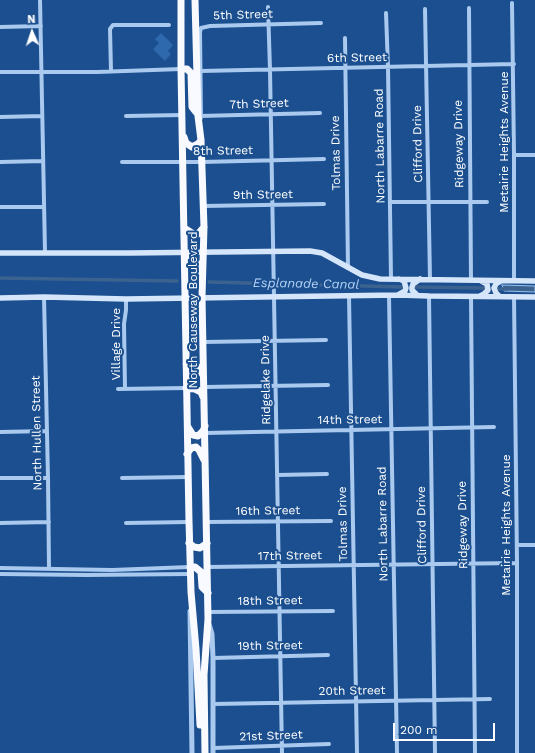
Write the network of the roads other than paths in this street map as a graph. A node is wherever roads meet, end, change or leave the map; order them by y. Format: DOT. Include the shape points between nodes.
graph roads {
  1 [pos="40,0"];
  2 [pos="181,0"];
  3 [pos="195,0"];
  4 [pos="512,3"];
  5 [pos="268,7"];
  6 [pos="469,8"];
  7 [pos="425,9"];
  8 [pos="386,13"];
  9 [pos="322,23"];
  10 [pos="169,24"];
  11 [pos="269,24"];
  12 [pos="41,26"];
  13 [pos="0,27"];
  14 [pos="345,38"];
  15 [pos="514,64"];
  16 [pos="469,65"];
  17 [pos="425,66"];
  18 [pos="388,67"];
  19 [pos="345,68"];
  20 [pos="181,69"];
  21 [pos="270,70"];
  22 [pos="111,71"];
  23 [pos="201,71"];
  24 [pos="0,72"];
  25 [pos="41,72"];
  26 [pos="320,112"];
  27 [pos="271,113"];
  28 [pos="182,115"];
  29 [pos="42,116"];
  30 [pos="126,116"];
  31 [pos="200,116"];
  32 [pos="0,117"];
  33 [pos="183,135"];
  34 [pos="201,137"];
  35 [pos="514,155"];
  36 [pos="535,155"];
  37 [pos="324,159"];
  38 [pos="272,160"];
  39 [pos="43,161"];
  40 [pos="0,162"];
  41 [pos="122,162"];
  42 [pos="183,162"];
  43 [pos="202,162"];
  44 [pos="391,202"];
  45 [pos="429,202"];
  46 [pos="470,202"];
  47 [pos="487,202"];
  48 [pos="324,204"];
  49 [pos="273,205"];
  50 [pos="44,206"];
  51 [pos="203,206"];
  52 [pos="0,207"];
  53 [pos="204,227"];
  54 [pos="184,228"];
  55 [pos="274,251"];
  56 [pos="45,252"];
  57 [pos="203,252"];
  58 [pos="0,253"];
  59 [pos="185,253"];
  60 [pos="348,269"];
  61 [pos="203,275"];
  62 [pos="391,279"];
  63 [pos="399,279"];
  64 [pos="420,279"];
  65 [pos="430,279"];
  66 [pos="471,280"];
  67 [pos="480,280"];
  68 [pos="503,280"];
  69 [pos="514,281"];
  70 [pos="535,281"];
  71 [pos="274,294"];
  72 [pos="398,295"];
  73 [pos="417,295"];
  74 [pos="349,296"];
  75 [pos="389,296"];
  76 [pos="429,296"];
  77 [pos="480,296"];
  78 [pos="500,296"];
  79 [pos="514,296"];
  80 [pos="1,297"];
  81 [pos="44,297"];
  82 [pos="186,297"];
  83 [pos="202,297"];
  84 [pos="471,297"];
  85 [pos="535,297"];
  86 [pos="126,299"];
  87 [pos="326,340"];
  88 [pos="275,341"];
  89 [pos="203,342"];
  90 [pos="186,364"];
  91 [pos="203,375"];
  92 [pos="328,385"];
  93 [pos="276,386"];
  94 [pos="204,387"];
  95 [pos="186,388"];
  96 [pos="118,389"];
  97 [pos="125,389"];
  98 [pos="204,399"];
  99 [pos="187,425"];
  100 [pos="205,425"];
  101 [pos="472,427"];
  102 [pos="494,427"];
  103 [pos="430,428"];
  104 [pos="392,429"];
  105 [pos="351,430"];
  106 [pos="47,431"];
  107 [pos="277,431"];
  108 [pos="0,432"];
  109 [pos="206,433"];
  110 [pos="187,454"];
  111 [pos="206,464"];
  112 [pos="327,474"];
  113 [pos="277,475"];
  114 [pos="188,477"];
  115 [pos="0,478"];
  116 [pos="48,478"];
  117 [pos="122,478"];
  118 [pos="330,520"];
  119 [pos="278,521"];
  120 [pos="49,522"];
  121 [pos="189,522"];
  122 [pos="207,522"];
  123 [pos="0,523"];
  124 [pos="126,523"];
  125 [pos="189,543"];
  126 [pos="207,543"];
  127 [pos="517,545"];
  128 [pos="535,545"];
  129 [pos="517,563"];
  130 [pos="433,564"];
  131 [pos="473,564"];
  132 [pos="354,565"];
  133 [pos="394,565"];
  134 [pos="279,566"];
  135 [pos="208,567"];
  136 [pos="0,568"];
  137 [pos="48,568"];
  138 [pos="190,571"];
  139 [pos="0,574"];
  140 [pos="191,592"];
  141 [pos="208,593"];
  142 [pos="280,611"];
  143 [pos="333,611"];
  144 [pos="208,616"];
  145 [pos="328,655"];
  146 [pos="280,656"];
  147 [pos="213,658"];
  148 [pos="434,699"];
  149 [pos="475,699"];
  150 [pos="490,699"];
  151 [pos="396,700"];
  152 [pos="356,701"];
  153 [pos="281,702"];
  154 [pos="214,704"];
  155 [pos="202,742"];
  156 [pos="329,744"];
  157 [pos="282,745"];
  158 [pos="214,750"];
  159 [pos="192,753"];
  160 [pos="200,753"];
  161 [pos="205,753"];
  162 [pos="282,753"];
  163 [pos="357,753"];
  164 [pos="397,753"];
  165 [pos="435,753"];
  166 [pos="475,753"];
  167 [pos="517,753"];
  1 -- 12 [label="street"];
  2 -- 20 [label="highway, North Causeway Boulevard"];
  3 -- 31 [label="highway, North Causeway Boulevard" via="195,47"];
  4 -- 15 [label="street, Metairie Heights Avenue"];
  5 -- 11 [label="street, Ridgelake Drive"];
  6 -- 16 [label="street, Ridgeway Drive"];
  7 -- 17 [label="street, Clifford Drive"];
  8 -- 18 [label="street, North Labarre Road"];
  9 -- 11 [label="street, 5th Street"];
  10 -- 22 [label="street" via="113,25 110,28"];
  11 -- 21 [label="street, Ridgelake Drive"];
  11 -- 23 [label="street, 5th Street" via="201,28"];
  12 -- 13 [label="street"];
  12 -- 25 [label="street"];
  14 -- 19 [label="street, Tolmas Drive"];
  15 -- 16 [label="street, 6th Street"];
  15 -- 35 [label="street, Metairie Heights Avenue"];
  16 -- 17 [label="street, 6th Street"];
  16 -- 46 [label="street, Ridgeway Drive"];
  17 -- 18 [label="street, 6th Street"];
  17 -- 45 [label="street, Clifford Drive"];
  18 -- 19 [label="street, 6th Street"];
  18 -- 44 [label="street, North Labarre Road"];
  19 -- 21 [label="street, 6th Street"];
  19 -- 60 [label="street, Tolmas Drive"];
  20 -- 22 [label="street"];
  20 -- 28 [label="highway, North Causeway Boulevard"];
  20 -- 31 [label="highway" via="188,69 190,73 192,107"];
  21 -- 23 [label="street, 6th Street"];
  21 -- 27 [label="street, Ridgelake Drive"];
  22 -- 25 [label="street"];
  23 -- 31 [label="street, 5th Street"];
  24 -- 25 [label="street"];
  25 -- 29 [label="street"];
  26 -- 27 [label="street, 7th Street"];
  27 -- 31 [label="street, 7th Street"];
  27 -- 38 [label="street, Ridgelake Drive"];
  28 -- 30 [label="street"];
  28 -- 33 [label="highway, North Causeway Boulevard"];
  29 -- 32 [label="street"];
  29 -- 39 [label="street"];
  31 -- 34 [label="highway, North Causeway Boulevard"];
  33 -- 34 [label="highway" via="189,146 195,146"];
  33 -- 42 [label="highway, North Causeway Boulevard"];
  34 -- 43 [label="highway, North Causeway Boulevard"];
  35 -- 36 [label="street"];
  35 -- 69 [label="street, Metairie Heights Avenue"];
  37 -- 38 [label="street, 8th Street"];
  38 -- 43 [label="street, 8th Street"];
  38 -- 49 [label="street, Ridgelake Drive"];
  39 -- 40 [label="street"];
  39 -- 50 [label="street"];
  41 -- 42 [label="street, 8th Street"];
  42 -- 43 [label="street, 8th Street"];
  42 -- 54 [label="highway, North Causeway Boulevard"];
  43 -- 51 [label="highway, North Causeway Boulevard"];
  44 -- 45 [label="street"];
  44 -- 62 [label="street, North Labarre Road"];
  45 -- 46 [label="street"];
  45 -- 65 [label="street, Clifford Drive"];
  46 -- 47 [label="street"];
  46 -- 66 [label="street, Ridgeway Drive"];
  48 -- 49 [label="street, 9th Street"];
  49 -- 51 [label="street, 9th Street"];
  49 -- 55 [label="street, Ridgelake Drive"];
  50 -- 52 [label="street"];
  50 -- 56 [label="street"];
  51 -- 53 [label="highway, North Causeway Boulevard"];
  53 -- 54 [label="highway" via="195,235"];
  53 -- 57 [label="highway, North Causeway Boulevard"];
  54 -- 59 [label="highway, North Causeway Boulevard"];
  55 -- 57 [label="main road"];
  55 -- 60 [label="main road" via="322,253"];
  55 -- 71 [label="street, Ridgelake Drive"];
  56 -- 58 [label="main road"];
  56 -- 59 [label="main road"];
  57 -- 59 [label="main road"];
  57 -- 61 [label="highway, North Causeway Boulevard"];
  59 -- 61 [label="highway" via="196,260"];
  59 -- 82 [label="highway, North Causeway Boulevard"];
  60 -- 62 [label="main road" via="371,278"];
  61 -- 83 [label="highway, North Causeway Boulevard"];
  62 -- 63 [label="main road"];
  63 -- 64 [label="main road"];
  63 -- 72 [label="main road" via="404,281 406,288"];
  64 -- 65 [label="main road"];
  64 -- 73 [label="main road" via="412,287"];
  65 -- 66 [label="main road"];
  66 -- 67 [label="main road"];
  67 -- 68 [label="main road"];
  67 -- 77 [label="main road" via="488,287 486,293"];
  68 -- 69 [label="main road"];
  68 -- 78 [label="main road" via="494,288"];
  69 -- 70 [label="main road"];
  71 -- 74 [label="main road"];
  71 -- 83 [label="main road"];
  71 -- 88 [label="street, Ridgelake Drive"];
  72 -- 73 [label="main road"];
  72 -- 75 [label="main road"];
  73 -- 76 [label="main road"];
  74 -- 75 [label="main road"];
  74 -- 105 [label="street, Tolmas Drive"];
  75 -- 104 [label="street, North Labarre Road"];
  76 -- 84 [label="main road"];
  76 -- 103 [label="street, Clifford Drive"];
  77 -- 78 [label="main road"];
  77 -- 84 [label="main road"];
  78 -- 79 [label="main road"];
  79 -- 85 [label="main road"];
  79 -- 127 [label="street, Metairie Heights Avenue"];
  80 -- 81 [label="main road"];
  81 -- 86 [label="main road"];
  81 -- 106 [label="street, North Hullen Street"];
  82 -- 83 [label="main road"];
  82 -- 86 [label="main road"];
  82 -- 90 [label="highway, North Causeway Boulevard"];
  83 -- 89 [label="highway, North Causeway Boulevard"];
  84 -- 101 [label="street, Ridgeway Drive"];
  86 -- 97 [label="street, Village Drive"];
  87 -- 88 [label="street"];
  88 -- 89 [label="street"];
  88 -- 93 [label="street, Ridgelake Drive"];
  89 -- 91 [label="highway, North Causeway Boulevard"];
  90 -- 91 [label="highway" via="195,364"];
  90 -- 95 [label="highway, North Causeway Boulevard"];
  91 -- 94 [label="highway, North Causeway Boulevard"];
  92 -- 93 [label="street"];
  93 -- 94 [label="street"];
  93 -- 107 [label="street, Ridgelake Drive"];
  94 -- 98 [label="highway, North Causeway Boulevard"];
  95 -- 97 [label="street"];
  95 -- 98 [label="highway" via="199,391"];
  95 -- 99 [label="highway, North Causeway Boulevard"];
  96 -- 97 [label="street"];
  98 -- 100 [label="highway, North Causeway Boulevard"];
  99 -- 100 [label="highway" via="192,435 198,436"];
  99 -- 110 [label="highway, North Causeway Boulevard"];
  100 -- 109 [label="highway, North Causeway Boulevard"];
  101 -- 102 [label="street, 14th Street"];
  101 -- 103 [label="street, 14th Street"];
  101 -- 131 [label="street, Ridgeway Drive"];
  103 -- 104 [label="street, 14th Street"];
  103 -- 130 [label="street, Clifford Drive"];
  104 -- 105 [label="street, 14th Street"];
  104 -- 133 [label="street, North Labarre Road"];
  105 -- 107 [label="street, 14th Street"];
  105 -- 132 [label="street, Tolmas Drive"];
  106 -- 108 [label="street"];
  106 -- 116 [label="street, North Hullen Street"];
  107 -- 109 [label="street, 14th Street"];
  107 -- 113 [label="street, Ridgelake Drive"];
  109 -- 111 [label="highway, North Causeway Boulevard"];
  110 -- 111 [label="highway" via="191,448 196,447"];
  110 -- 114 [label="highway, North Causeway Boulevard"];
  111 -- 122 [label="highway, North Causeway Boulevard"];
  112 -- 113 [label="street"];
  113 -- 119 [label="street, Ridgelake Drive"];
  114 -- 117 [label="street"];
  114 -- 121 [label="highway, North Causeway Boulevard"];
  115 -- 116 [label="street"];
  116 -- 120 [label="street, North Hullen Street"];
  118 -- 119 [label="street, 16th Street"];
  119 -- 122 [label="street, 16th Street"];
  119 -- 134 [label="street, Ridgelake Drive"];
  120 -- 123 [label="street"];
  120 -- 137 [label="street, North Hullen Street"];
  121 -- 124 [label="street"];
  121 -- 125 [label="highway, North Causeway Boulevard"];
  122 -- 126 [label="highway, North Causeway Boulevard"];
  125 -- 126 [label="highway" via="197,548"];
  125 -- 138 [label="highway, North Causeway Boulevard"];
  126 -- 135 [label="highway, North Causeway Boulevard"];
  127 -- 128 [label="street"];
  127 -- 129 [label="street, Metairie Heights Avenue"];
  129 -- 131 [label="street, 17th Street"];
  129 -- 167 [label="street, Metairie Heights Avenue"];
  130 -- 131 [label="street, 17th Street"];
  130 -- 133 [label="street, 17th Street"];
  130 -- 148 [label="street, Clifford Drive"];
  131 -- 149 [label="street, Ridgeway Drive"];
  132 -- 133 [label="street, 17th Street"];
  132 -- 134 [label="street, 17th Street"];
  132 -- 152 [label="street, Tolmas Drive"];
  133 -- 151 [label="street, North Labarre Road"];
  134 -- 135 [label="street, 17th Street"];
  134 -- 142 [label="street, Ridgelake Drive"];
  135 -- 141 [label="highway, North Causeway Boulevard"];
  136 -- 137 [label="street"];
  137 -- 138 [label="street"];
  138 -- 139 [label="street" via="112,575"];
  138 -- 140 [label="highway, North Causeway Boulevard"];
  138 -- 141 [label="highway" via="195,567 201,572 202,587"];
  140 -- 155 [label="highway, North Causeway Boulevard"];
  140 -- 159 [label="street, North Causeway Boulevard"];
  141 -- 144 [label="highway, North Causeway Boulevard"];
  142 -- 143 [label="street, 18th Street"];
  142 -- 144 [label="street, 18th Street"];
  142 -- 146 [label="street, Ridgelake Drive"];
  144 -- 147 [label="street, North Causeway Boulevard"];
  144 -- 155 [label="highway, North Causeway Boulevard"];
  145 -- 146 [label="street, 19th Street"];
  146 -- 147 [label="street, 19th Street"];
  146 -- 153 [label="street, Ridgelake Drive"];
  147 -- 154 [label="street, North Causeway Boulevard"];
  148 -- 149 [label="street, 20th Street"];
  148 -- 151 [label="street, 20th Street"];
  148 -- 165 [label="street, Clifford Drive"];
  149 -- 150 [label="street, 20th Street"];
  149 -- 166 [label="street, Ridgeway Drive"];
  151 -- 152 [label="street, 20th Street"];
  151 -- 164 [label="street, North Labarre Road"];
  152 -- 153 [label="street, 20th Street"];
  152 -- 163 [label="street, Tolmas Drive"];
  153 -- 154 [label="street, 20th Street"];
  153 -- 157 [label="street, Ridgelake Drive"];
  154 -- 158 [label="street, North Causeway Boulevard"];
  155 -- 160 [label="highway, North Causeway Boulevard"];
  155 -- 161 [label="highway, North Causeway Boulevard"];
  156 -- 157 [label="street, 21st Street"];
  157 -- 158 [label="street, 21st Street"];
  157 -- 162 [label="street, Ridgelake Drive"];
}
